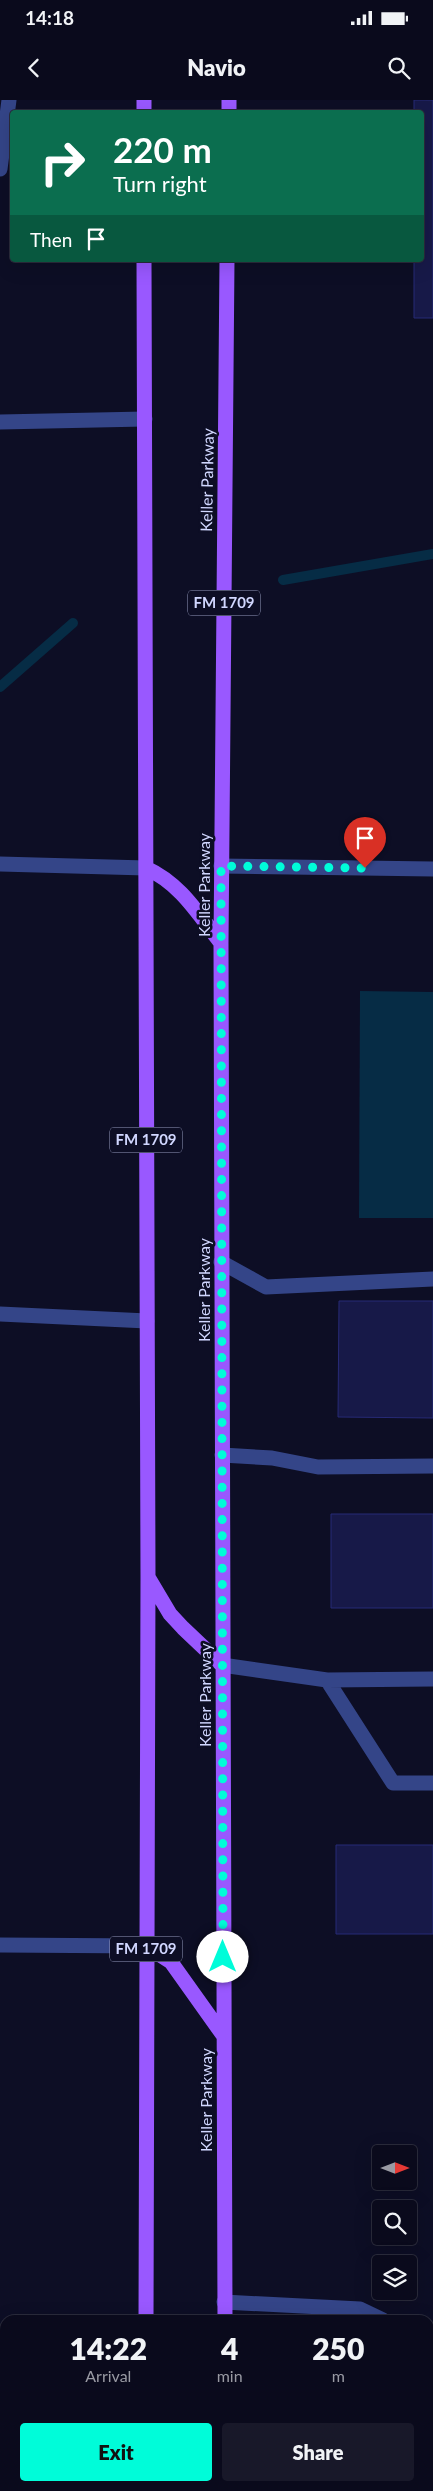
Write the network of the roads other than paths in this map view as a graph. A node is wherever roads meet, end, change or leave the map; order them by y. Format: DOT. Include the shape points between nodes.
graph roads {
  1 [pos="8,100"];
  2 [pos="0,169"];
  3 [pos="144,262"];
  4 [pos="227,262"];
  5 [pos="145,419"];
  6 [pos="0,422"];
  7 [pos="0,864"];
  8 [pos="221,866"];
  9 [pos="146,868"];
  10 [pos="433,869"];
  11 [pos="221,943"];
  12 [pos="221,1262"];
  13 [pos="433,1279"];
  14 [pos="0,1314"];
  15 [pos="147,1321"];
  16 [pos="222,1455"];
  17 [pos="433,1466"];
  18 [pos="148,1577"];
  19 [pos="222,1665"];
  20 [pos="433,1679"];
  21 [pos="327,1680"];
  22 [pos="433,1783"];
  23 [pos="0,1945"];
  24 [pos="146,1946"];
  25 [pos="223,2035"];
  26 [pos="224,2302"];
  27 [pos="146,2315"];
  28 [pos="224,2315"];
  29 [pos="373,2315"];
  1 -- 2 [label="street"];
  3 -- 5 [label="main road, FM 1709"];
  4 -- 8 [label="main road, Keller Parkway / FM 1709"];
  5 -- 6 [label="street"];
  5 -- 9 [label="main road, FM 1709"];
  7 -- 9 [label="street"];
  8 -- 10 [label="street"];
  8 -- 11 [label="main road, Keller Parkway / FM 1709"];
  9 -- 11 [label="main road" via="164,876 177,888"];
  9 -- 15 [label="main road, FM 1709"];
  11 -- 12 [label="main road, Keller Parkway / FM 1709"];
  12 -- 13 [label="street" via="266,1287"];
  12 -- 16 [label="main road, Keller Parkway / FM 1709"];
  14 -- 15 [label="street"];
  15 -- 18 [label="main road, FM 1709"];
  16 -- 17 [label="street" via="272,1458 318,1467"];
  16 -- 19 [label="main road, Keller Parkway / FM 1709"];
  18 -- 19 [label="main road" via="170,1614"];
  18 -- 24 [label="main road, FM 1709"];
  19 -- 21 [label="street"];
  19 -- 25 [label="main road, Keller Parkway / FM 1709"];
  20 -- 21 [label="street"];
  21 -- 22 [label="street" via="393,1783"];
  23 -- 24 [label="street"];
  24 -- 25 [label="main road" via="171,1962"];
  24 -- 27 [label="main road, FM 1709"];
  25 -- 26 [label="main road, Keller Parkway / FM 1709"];
  26 -- 28 [label="main road, Keller Parkway / FM 1709"];
  26 -- 29 [label="street" via="360,2309"];
}
